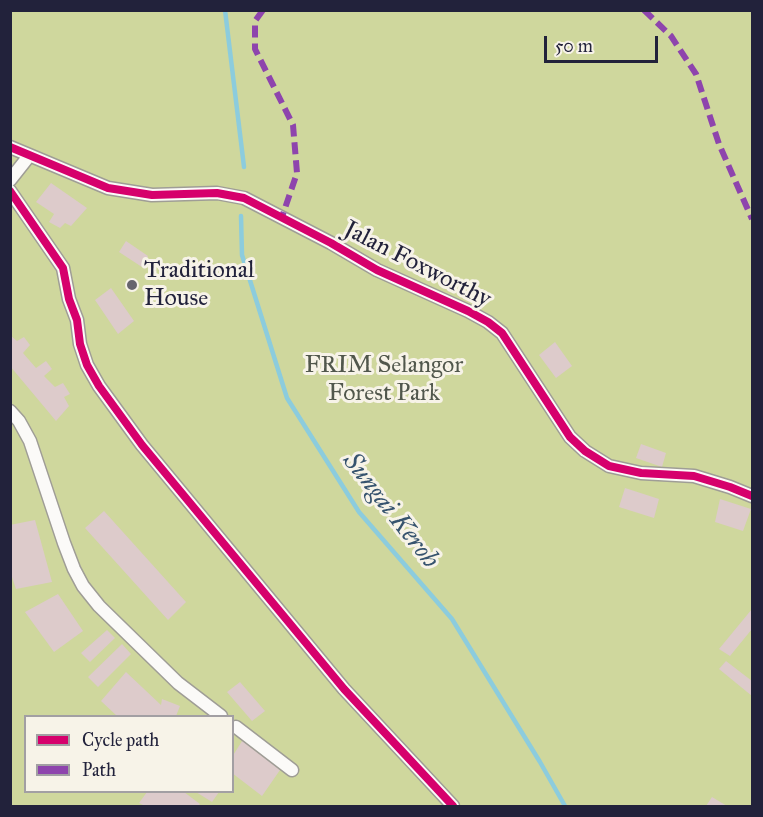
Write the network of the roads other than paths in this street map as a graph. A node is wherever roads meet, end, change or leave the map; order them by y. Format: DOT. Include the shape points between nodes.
graph roads {
  1 [pos="10,147"];
  2 [pos="29,156"];
  3 [pos="10,180"];
  4 [pos="10,191"];
  5 [pos="10,411"];
  6 [pos="753,496"];
  7 [pos="219,715"];
  8 [pos="234,728"];
  9 [pos="292,770"];
  10 [pos="453,807"];
  1 -- 2 [label="street, Jalan Foxworthy"];
  2 -- 3 [label="street"];
  2 -- 6 [label="street, Jalan Foxworthy" via="108,188 152,195 217,193 244,198 495,327 570,437 596,459 641,473 694,476"];
  4 -- 10 [label="street" via="63,268 80,344 99,386 142,445 344,689"];
  5 -- 7 [label="street" via="30,441 64,543 84,586 99,606 178,682"];
  8 -- 9 [label="street"];
}
